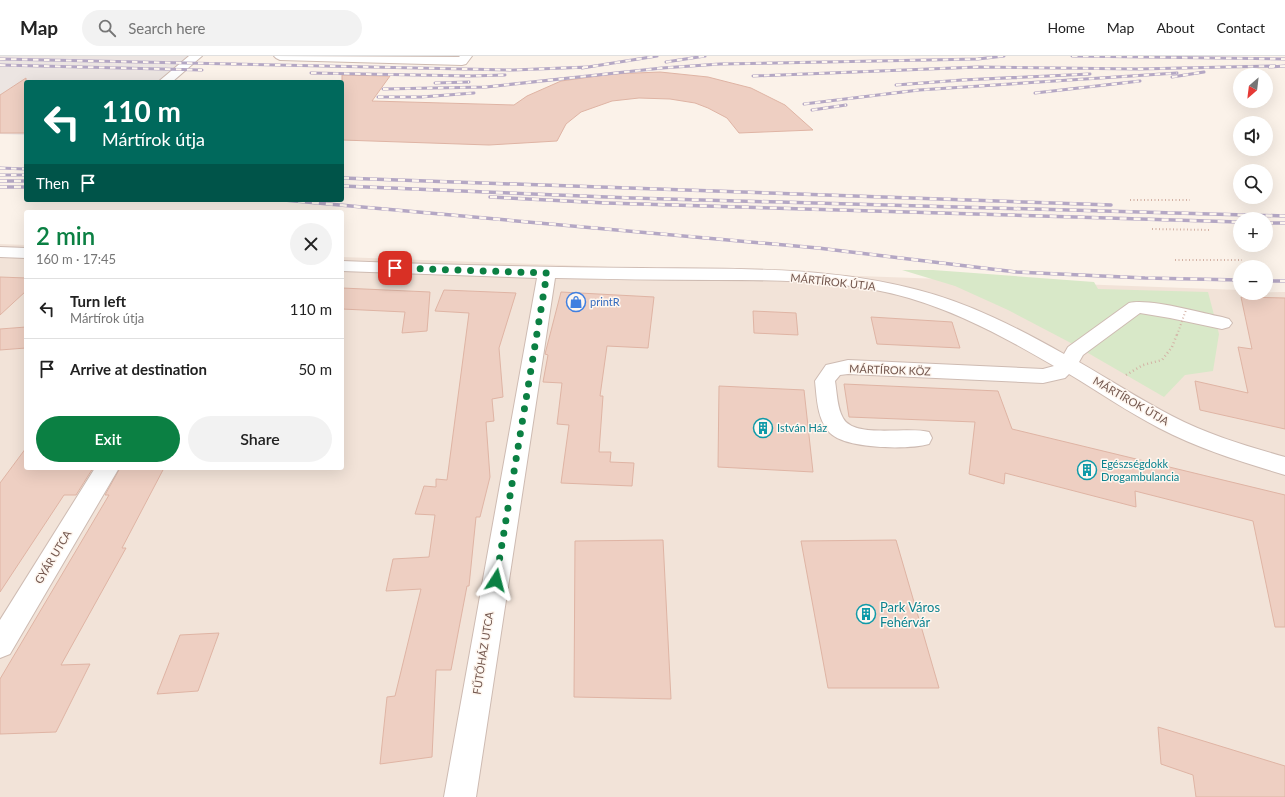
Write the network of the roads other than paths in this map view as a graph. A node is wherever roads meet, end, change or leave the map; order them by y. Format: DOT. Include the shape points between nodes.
graph roads {
  1 [pos="196,56"];
  2 [pos="280,56"];
  3 [pos="466,56"];
  4 [pos="166,80"];
  5 [pos="0,252"];
  6 [pos="24,253"];
  7 [pos="344,266"];
  8 [pos="547,273"];
  9 [pos="1222,324"];
  10 [pos="1068,365"];
  11 [pos="921,438"];
  12 [pos="1285,466"];
  13 [pos="106,470"];
  14 [pos="0,645"];
  15 [pos="460,797"];
  1 -- 4 [label="street"];
  2 -- 3 [label="street" via="462,61"];
  5 -- 6 [label="street"];
  7 -- 8 [label="street, MÁRTÍROK ÚTJA"];
  8 -- 10 [label="street, MÁRTÍROK ÚTJA" via="793,276 865,284 913,294 962,311"];
  8 -- 15 [label="street, FŰTŐHÁZ UTCA"];
  9 -- 10 [label="street" via="1136,307 1074,351"];
  10 -- 11 [label="street, MÁRTÍROK KÖZ" via="1058,373 1043,376 848,367 833,370 825,381 833,422 843,431 859,437"];
  10 -- 12 [label="street, MÁRTÍROK ÚTJA" via="1171,425 1210,442"];
  13 -- 14 [label="street, GYÁR UTCA"];
}
